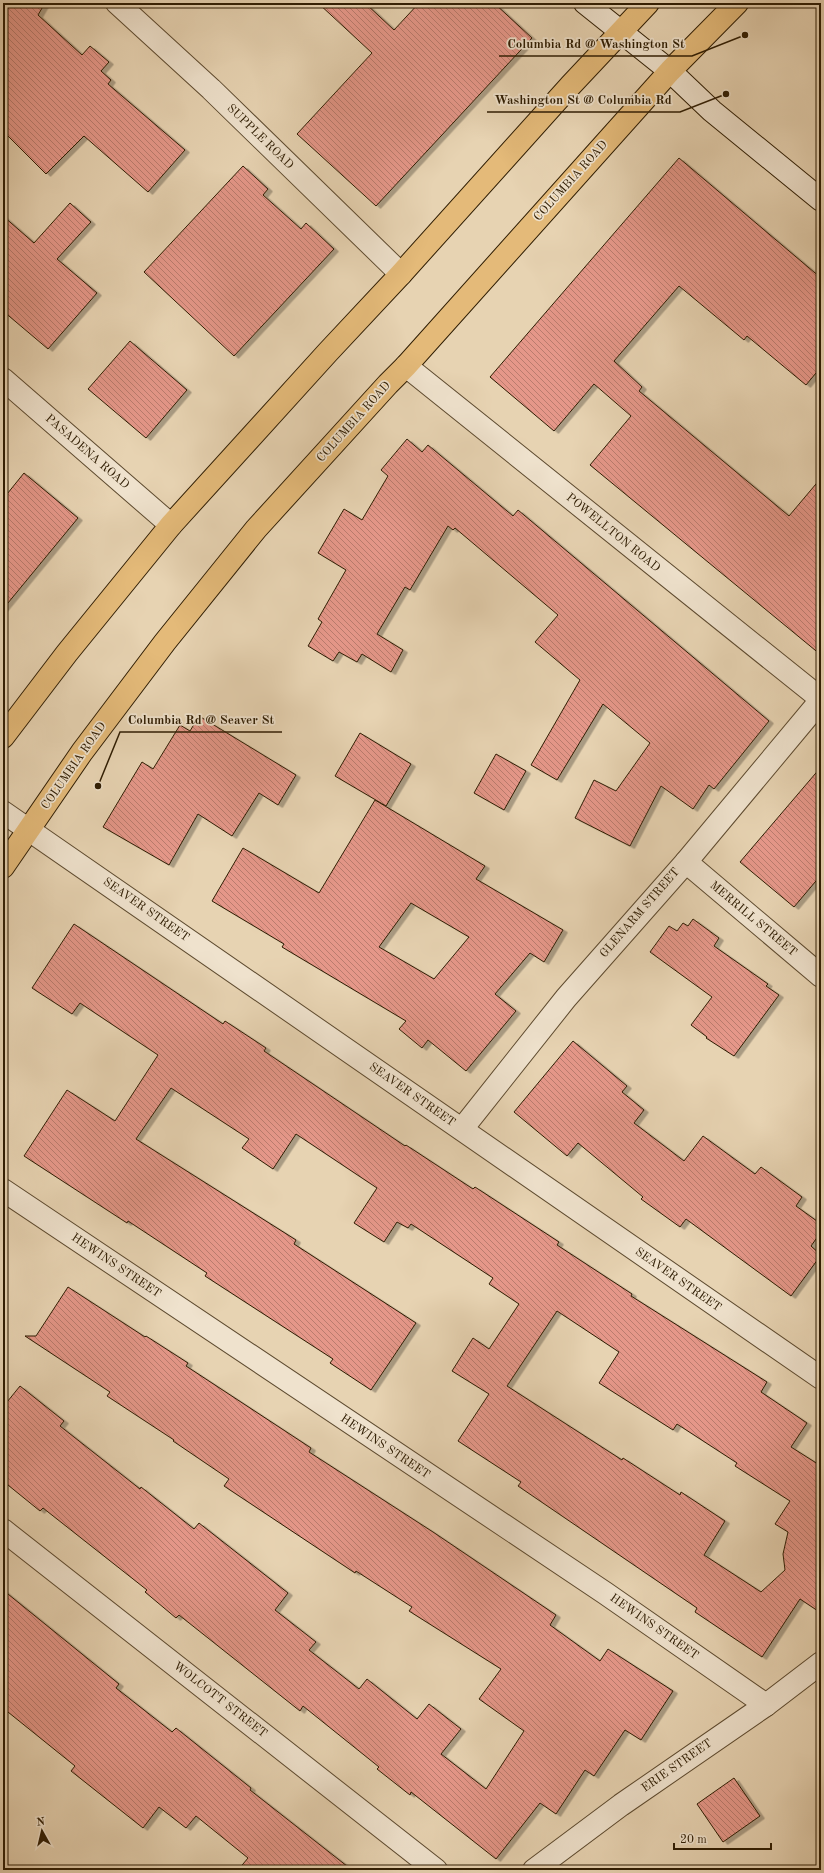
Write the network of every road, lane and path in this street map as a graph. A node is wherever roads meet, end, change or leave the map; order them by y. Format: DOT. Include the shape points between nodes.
graph roads {
  1 [pos="117,3"];
  2 [pos="585,3"];
  3 [pos="648,3"];
  4 [pos="737,3"];
  5 [pos="620,31"];
  6 [pos="670,71"];
  7 [pos="821,200"];
  8 [pos="401,274"];
  9 [pos="406,366"];
  10 [pos="3,379"];
  11 [pos="171,525"];
  12 [pos="821,699"];
  13 [pos="3,737"];
  14 [pos="3,812"];
  15 [pos="30,830"];
  16 [pos="686,862"];
  17 [pos="3,867"];
  18 [pos="821,976"];
  19 [pos="462,1128"];
  20 [pos="3,1190"];
  21 [pos="821,1378"];
  22 [pos="3,1530"];
  23 [pos="821,1663"];
  24 [pos="766,1704"];
  25 [pos="436,1870"];
  26 [pos="534,1870"];
  1 -- 8 [label="street, SUPPLE ROAD" via="211,89"];
  2 -- 5 [label="street"];
  3 -- 5 [label="main road"];
  4 -- 6 [label="main road, COLUMBIA ROAD"];
  5 -- 6 [label="street"];
  5 -- 8 [label="main road"];
  6 -- 7 [label="street" via="712,111"];
  6 -- 9 [label="main road, COLUMBIA ROAD"];
  8 -- 11 [label="main road"];
  9 -- 12 [label="street, POWELLTON ROAD"];
  9 -- 15 [label="main road, COLUMBIA ROAD" via="256,529 132,685 82,752"];
  10 -- 11 [label="street, PASADENA ROAD"];
  11 -- 13 [label="main road" via="67,653"];
  12 -- 16 [label="street, GLENARM STREET"];
  14 -- 15 [label="street, SEAVER STREET"];
  15 -- 17 [label="main road, COLUMBIA ROAD"];
  15 -- 19 [label="street, SEAVER STREET"];
  16 -- 18 [label="street, MERRILL STREET"];
  16 -- 19 [label="street, GLENARM STREET" via="566,998"];
  19 -- 21 [label="street, SEAVER STREET"];
  20 -- 24 [label="street, HEWINS STREET" via="605,1593"];
  22 -- 25 [label="street, WOLCOTT STREET"];
  23 -- 24 [label="street, ERIE STREET"];
  24 -- 26 [label="street, ERIE STREET" via="621,1805"];
}
